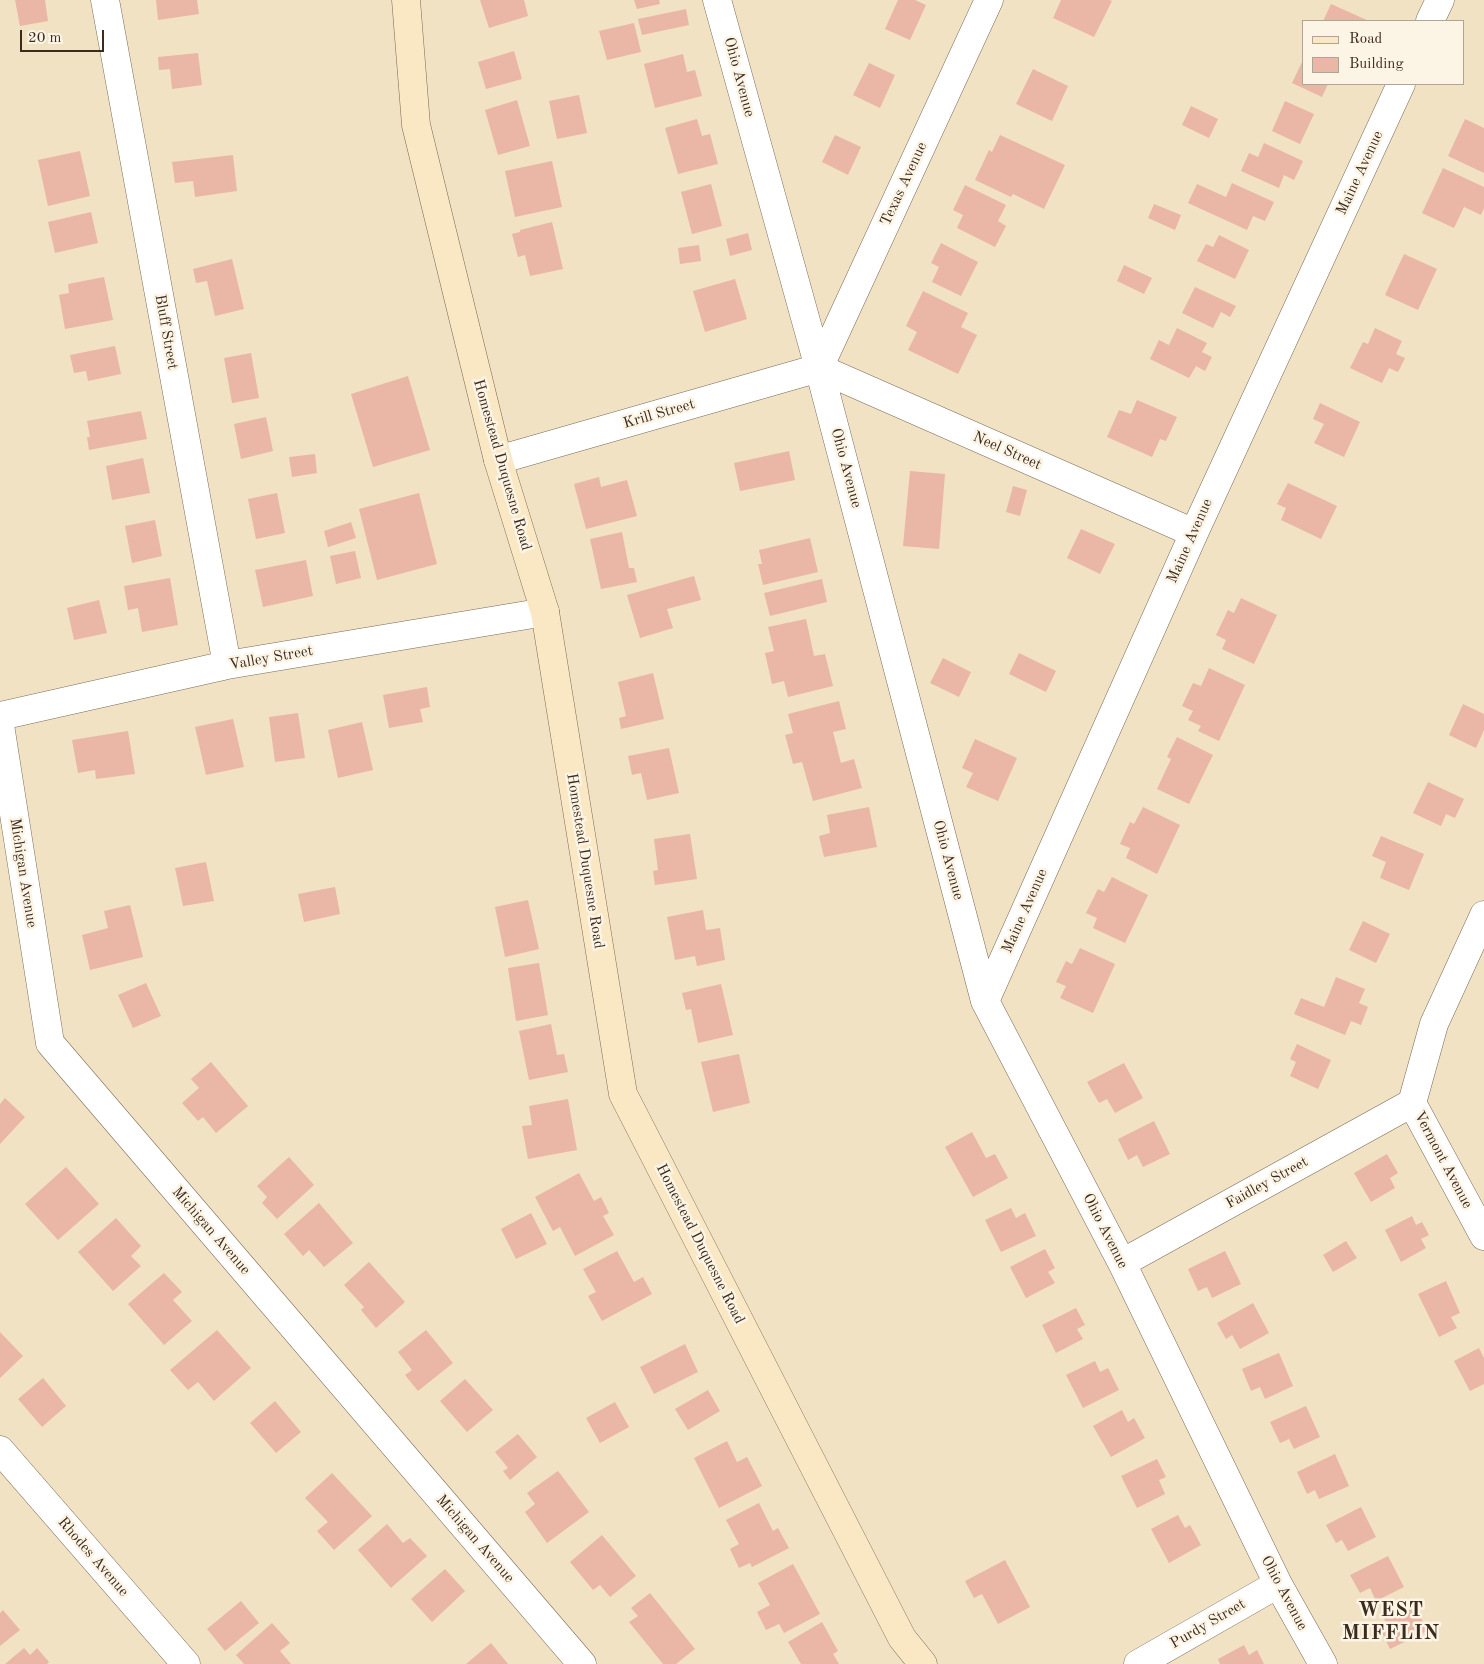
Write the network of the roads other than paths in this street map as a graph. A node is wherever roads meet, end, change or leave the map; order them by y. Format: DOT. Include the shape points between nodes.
graph roads {
  1 [pos="105,0"];
  2 [pos="406,0"];
  3 [pos="717,0"];
  4 [pos="989,0"];
  5 [pos="1440,0"];
  6 [pos="1430,20"];
  7 [pos="1401,85"];
  8 [pos="819,368"];
  9 [pos="498,460"];
  10 [pos="1194,533"];
  11 [pos="545,612"];
  12 [pos="226,665"];
  13 [pos="0,716"];
  14 [pos="0,725"];
  15 [pos="1484,915"];
  16 [pos="985,1001"];
  17 [pos="1412,1103"];
  18 [pos="1484,1236"];
  19 [pos="1122,1263"];
  20 [pos="0,1450"];
  21 [pos="1278,1584"];
  22 [pos="186,1664"];
  23 [pos="582,1664"];
  24 [pos="923,1664"];
  25 [pos="1138,1664"];
  26 [pos="1323,1664"];
  1 -- 12 [label="street, Bluff Street"];
  2 -- 9 [label="street, Homestead Duquesne Road" via="416,124"];
  3 -- 8 [label="street, Ohio Avenue"];
  4 -- 8 [label="street, Texas Avenue"];
  5 -- 6 [label="street"];
  7 -- 10 [label="street, Maine Avenue"];
  8 -- 9 [label="street, Krill Street"];
  8 -- 10 [label="street, Neel Street"];
  8 -- 16 [label="street, Ohio Avenue"];
  9 -- 11 [label="street, Homestead Duquesne Road"];
  10 -- 16 [label="street, Maine Avenue"];
  11 -- 12 [label="street, Valley Street"];
  11 -- 24 [label="street, Homestead Duquesne Road" via="623,1094 902,1638"];
  12 -- 13 [label="street, Valley Street"];
  14 -- 23 [label="street, Michigan Avenue" via="50,1043"];
  15 -- 17 [label="street, Vermont Avenue" via="1434,1024"];
  16 -- 19 [label="street, Ohio Avenue"];
  17 -- 18 [label="street, Vermont Avenue"];
  17 -- 19 [label="street, Faidley Street"];
  19 -- 21 [label="street, Ohio Avenue"];
  20 -- 22 [label="street, Rhodes Avenue"];
  21 -- 25 [label="street, Purdy Street"];
  21 -- 26 [label="street, Ohio Avenue"];
}
